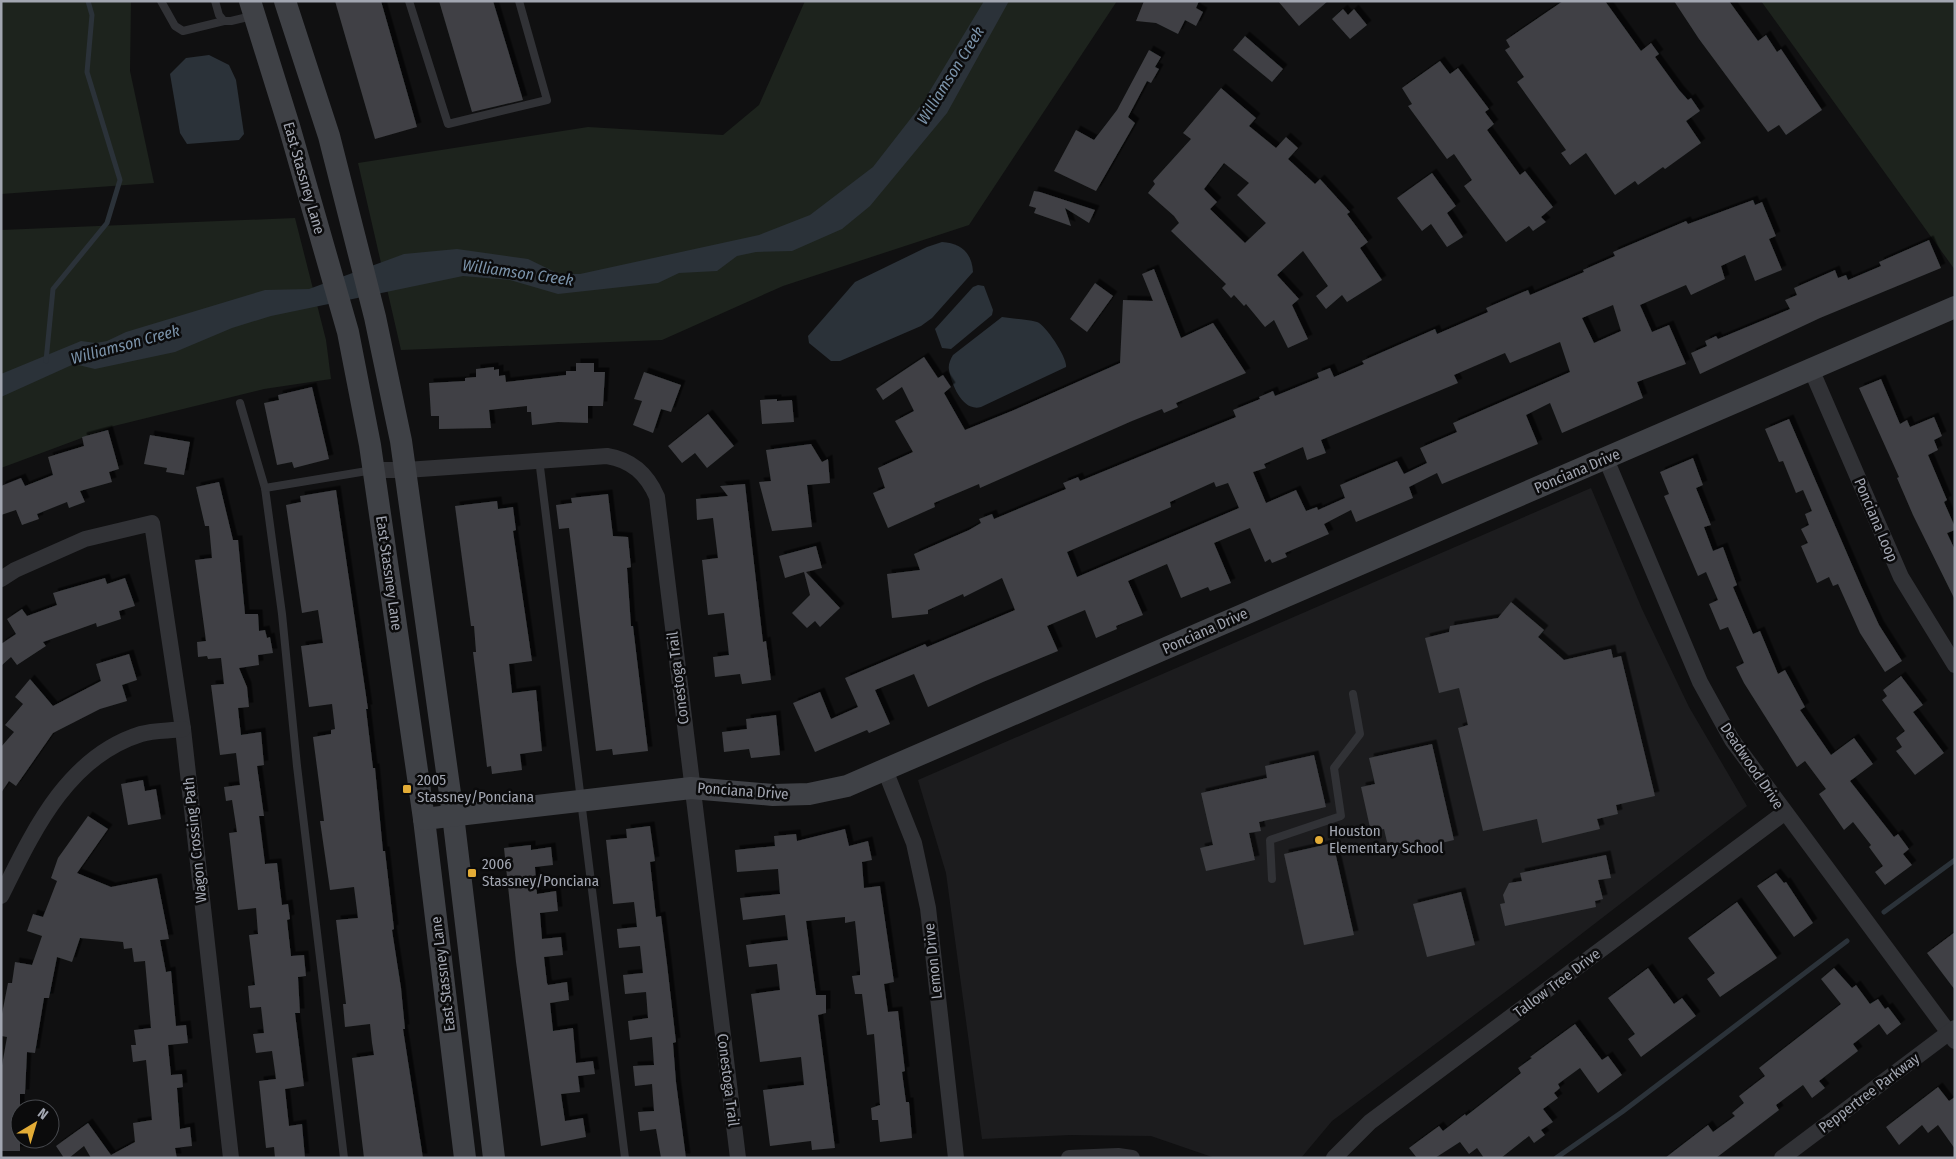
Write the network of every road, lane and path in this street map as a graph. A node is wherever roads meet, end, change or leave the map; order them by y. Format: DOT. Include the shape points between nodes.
graph roads {
  1 [pos="162,1"];
  2 [pos="215,1"];
  3 [pos="409,1"];
  4 [pos="519,1"];
  5 [pos="286,5"];
  6 [pos="252,8"];
  7 [pos="224,21"];
  8 [pos="1955,307"];
  9 [pos="1811,368"];
  10 [pos="240,403"];
  11 [pos="539,459"];
  12 [pos="1606,459"];
  13 [pos="375,470"];
  14 [pos="406,470"];
  15 [pos="265,488"];
  16 [pos="1,579"];
  17 [pos="1955,665"];
  18 [pos="1353,694"];
  19 [pos="183,730"];
  20 [pos="885,770"];
  21 [pos="692,788"];
  22 [pos="582,799"];
  23 [pos="1784,813"];
  24 [pos="453,815"];
  25 [pos="424,819"];
  26 [pos="1272,879"];
  27 [pos="1,896"];
  28 [pos="1953,1034"];
  29 [pos="231,1158"];
  30 [pos="344,1158"];
  31 [pos="465,1158"];
  32 [pos="494,1158"];
  33 [pos="625,1158"];
  34 [pos="738,1158"];
  35 [pos="956,1158"];
  36 [pos="1069,1158"];
  37 [pos="1132,1158"];
  38 [pos="1334,1158"];
  39 [pos="1782,1158"];
  1 -- 7 [label="lane" via="175,26 183,31"];
  2 -- 7 [label="lane"];
  3 -- 4 [label="lane" via="448,124 547,100"];
  5 -- 6 [label="main road"];
  5 -- 14 [label="main road, East Stassney Lane" via="329,136 375,317"];
  6 -- 7 [label="lane" via="231,22"];
  6 -- 13 [label="main road, East Stassney Lane" via="348,332"];
  8 -- 9 [label="main road, Ponciana Drive"];
  9 -- 12 [label="main road, Ponciana Drive"];
  9 -- 17 [label="street, Ponciana Loop" via="1901,577"];
  10 -- 15 [label="lane"];
  11 -- 14 [label="street, Conestoga Trail"];
  11 -- 21 [label="street, Conestoga Trail" via="616,457 634,466 652,485 657,497"];
  11 -- 22 [label="lane"];
  12 -- 20 [label="main road, Ponciana Drive"];
  12 -- 23 [label="street, Deadwood Drive" via="1700,682 1732,740"];
  13 -- 14 [label="street, Conestoga Trail"];
  13 -- 15 [label="lane"];
  13 -- 25 [label="main road, East Stassney Lane"];
  14 -- 24 [label="main road, East Stassney Lane"];
  15 -- 30 [label="lane"];
  16 -- 19 [label="street, Wagon Crossing Path" via="85,539 152,523"];
  18 -- 26 [label="lane" via="1360,734 1334,768 1341,816 1270,840"];
  19 -- 27 [label="street" via="142,734 103,751 69,780 28,842"];
  19 -- 29 [label="street, Wagon Crossing Path"];
  20 -- 21 [label="main road, Ponciana Drive" via="847,786 809,794 773,796"];
  20 -- 35 [label="street, Lemon Drive" via="914,844 926,900"];
  21 -- 22 [label="main road, Ponciana Drive"];
  21 -- 34 [label="street, Conestoga Trail"];
  22 -- 24 [label="main road, Ponciana Drive"];
  22 -- 33 [label="lane"];
  23 -- 28 [label="street, Deadwood Drive"];
  23 -- 38 [label="street, Tallow Tree Drive" via="1370,1122"];
  24 -- 25 [label="main road, Ponciana Drive"];
  24 -- 32 [label="main road, East Stassney Lane"];
  25 -- 31 [label="main road, East Stassney Lane"];
  28 -- 39 [label="street, Peppertree Parkway"];
  36 -- 37 [label="street"];
}
